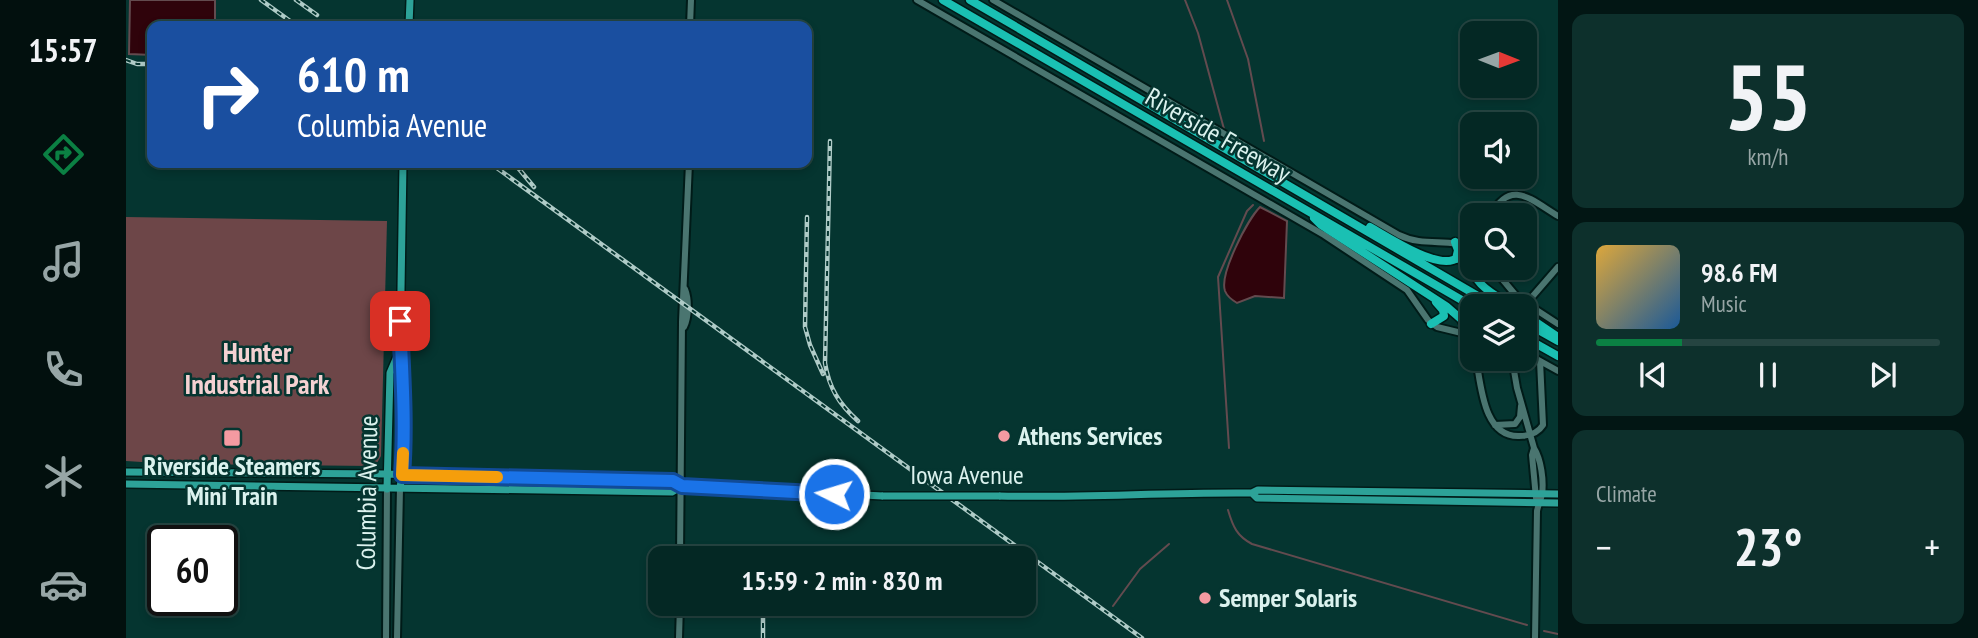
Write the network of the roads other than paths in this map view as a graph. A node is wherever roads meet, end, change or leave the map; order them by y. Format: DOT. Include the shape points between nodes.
graph roads {
  1 [pos="410,0"];
  2 [pos="691,0"];
  3 [pos="917,0"];
  4 [pos="943,0"];
  5 [pos="970,0"];
  6 [pos="993,0"];
  7 [pos="409,21"];
  8 [pos="690,21"];
  9 [pos="403,168"];
  10 [pos="689,168"];
  11 [pos="1314,199"];
  12 [pos="1499,203"];
  13 [pos="1536,203"];
  14 [pos="1537,203"];
  15 [pos="1308,211"];
  16 [pos="1558,216"];
  17 [pos="1455,242"];
  18 [pos="1460,243"];
  19 [pos="1460,256"];
  20 [pos="1456,259"];
  21 [pos="1558,267"];
  22 [pos="1477,280"];
  23 [pos="1503,280"];
  24 [pos="1476,294"];
  25 [pos="1494,294"];
  26 [pos="1535,294"];
  27 [pos="1429,295"];
  28 [pos="1460,299"];
  29 [pos="1460,319"];
  30 [pos="1537,322"];
  31 [pos="1431,324"];
  32 [pos="1558,324"];
  33 [pos="1537,329"];
  34 [pos="1460,334"];
  35 [pos="1558,339"];
  36 [pos="1537,344"];
  37 [pos="400,352"];
  38 [pos="1558,356"];
  39 [pos="1537,359"];
  40 [pos="1540,361"];
  41 [pos="1478,371"];
  42 [pos="1513,371"];
  43 [pos="1558,371"];
  44 [pos="1521,402"];
  45 [pos="1495,425"];
  46 [pos="1532,434"];
  47 [pos="126,472"];
  48 [pos="387,474"];
  49 [pos="402,475"];
  50 [pos="126,484"];
  51 [pos="682,486"];
  52 [pos="400,488"];
  53 [pos="387,489"];
  54 [pos="1251,493"];
  55 [pos="1538,493"];
  56 [pos="1558,494"];
  57 [pos="1538,503"];
  58 [pos="1558,503"];
  59 [pos="680,546"];
  60 [pos="386,610"];
  61 [pos="398,611"];
  62 [pos="680,616"];
  63 [pos="386,638"];
  64 [pos="396,638"];
  65 [pos="679,638"];
  66 [pos="1535,638"];
  1 -- 7 [label="main road"];
  2 -- 8 [label="main road"];
  3 -- 31 [label="main road" via="1324,235 1399,284"];
  4 -- 15 [label="highway, Riverside Freeway"];
  5 -- 11 [label="highway, Riverside Freeway"];
  6 -- 17 [label="main road" via="1399,235 1417,242"];
  9 -- 37 [label="main road, Columbia Avenue"];
  10 -- 51 [label="main road"];
  11 -- 20 [label="highway" via="1430,258"];
  11 -- 24 [label="highway, Riverside Freeway"];
  12 -- 13 [label="main road" via="1517,194"];
  14 -- 16 [label="main road"];
  15 -- 27 [label="highway" via="1321,225"];
  15 -- 28 [label="highway, Riverside Freeway"];
  17 -- 18 [label="main road"];
  17 -- 20 [label="highway"];
  19 -- 20 [label="highway"];
  21 -- 26 [label="main road, bridge"];
  22 -- 25 [label="highway"];
  23 -- 32 [label="main road" via="1518,298"];
  27 -- 29 [label="highway"];
  27 -- 31 [label="highway" via="1444,313"];
  30 -- 35 [label="highway"];
  31 -- 34 [label="main road"];
  33 -- 35 [label="highway"];
  36 -- 38 [label="highway"];
  37 -- 48 [label="main road, Columbia Avenue" via="390,373"];
  37 -- 49 [label="main road, Columbia Avenue"];
  39 -- 40 [label="main road"];
  40 -- 43 [label="main road"];
  40 -- 46 [label="main road" via="1543,425"];
  41 -- 45 [label="main road" via="1485,405"];
  42 -- 44 [label="main road"];
  44 -- 45 [label="main road" via="1515,424"];
  44 -- 46 [label="main road"];
  45 -- 46 [label="main road" via="1511,436"];
  46 -- 55 [label="main road"];
  47 -- 48 [label="main road, Iowa Avenue"];
  48 -- 49 [label="main road, Iowa Avenue"];
  48 -- 53 [label="main road, Columbia Avenue"];
  49 -- 51 [label="main road, Iowa Avenue" via="673,481"];
  49 -- 52 [label="main road, Columbia Avenue"];
  50 -- 53 [label="main road, Iowa Avenue"];
  51 -- 52 [label="main road, Iowa Avenue" via="672,492"];
  51 -- 54 [label="main road, Iowa Avenue, bridge" via="883,496 1078,498 1164,492"];
  51 -- 59 [label="main road"];
  52 -- 53 [label="main road, Iowa Avenue"];
  52 -- 61 [label="main road, Columbia Avenue"];
  53 -- 60 [label="main road, Columbia Avenue"];
  54 -- 55 [label="main road, Iowa Avenue"];
  54 -- 57 [label="main road, Iowa Avenue" via="1257,498"];
  55 -- 56 [label="main road, Iowa Avenue"];
  55 -- 57 [label="main road"];
  57 -- 58 [label="main road, Iowa Avenue"];
  57 -- 66 [label="main road"];
  60 -- 61 [label="main road"];
  60 -- 63 [label="main road, Columbia Avenue"];
  61 -- 64 [label="main road, Columbia Avenue"];
  62 -- 65 [label="main road"];
  63 -- 64 [label="main road"];
}
